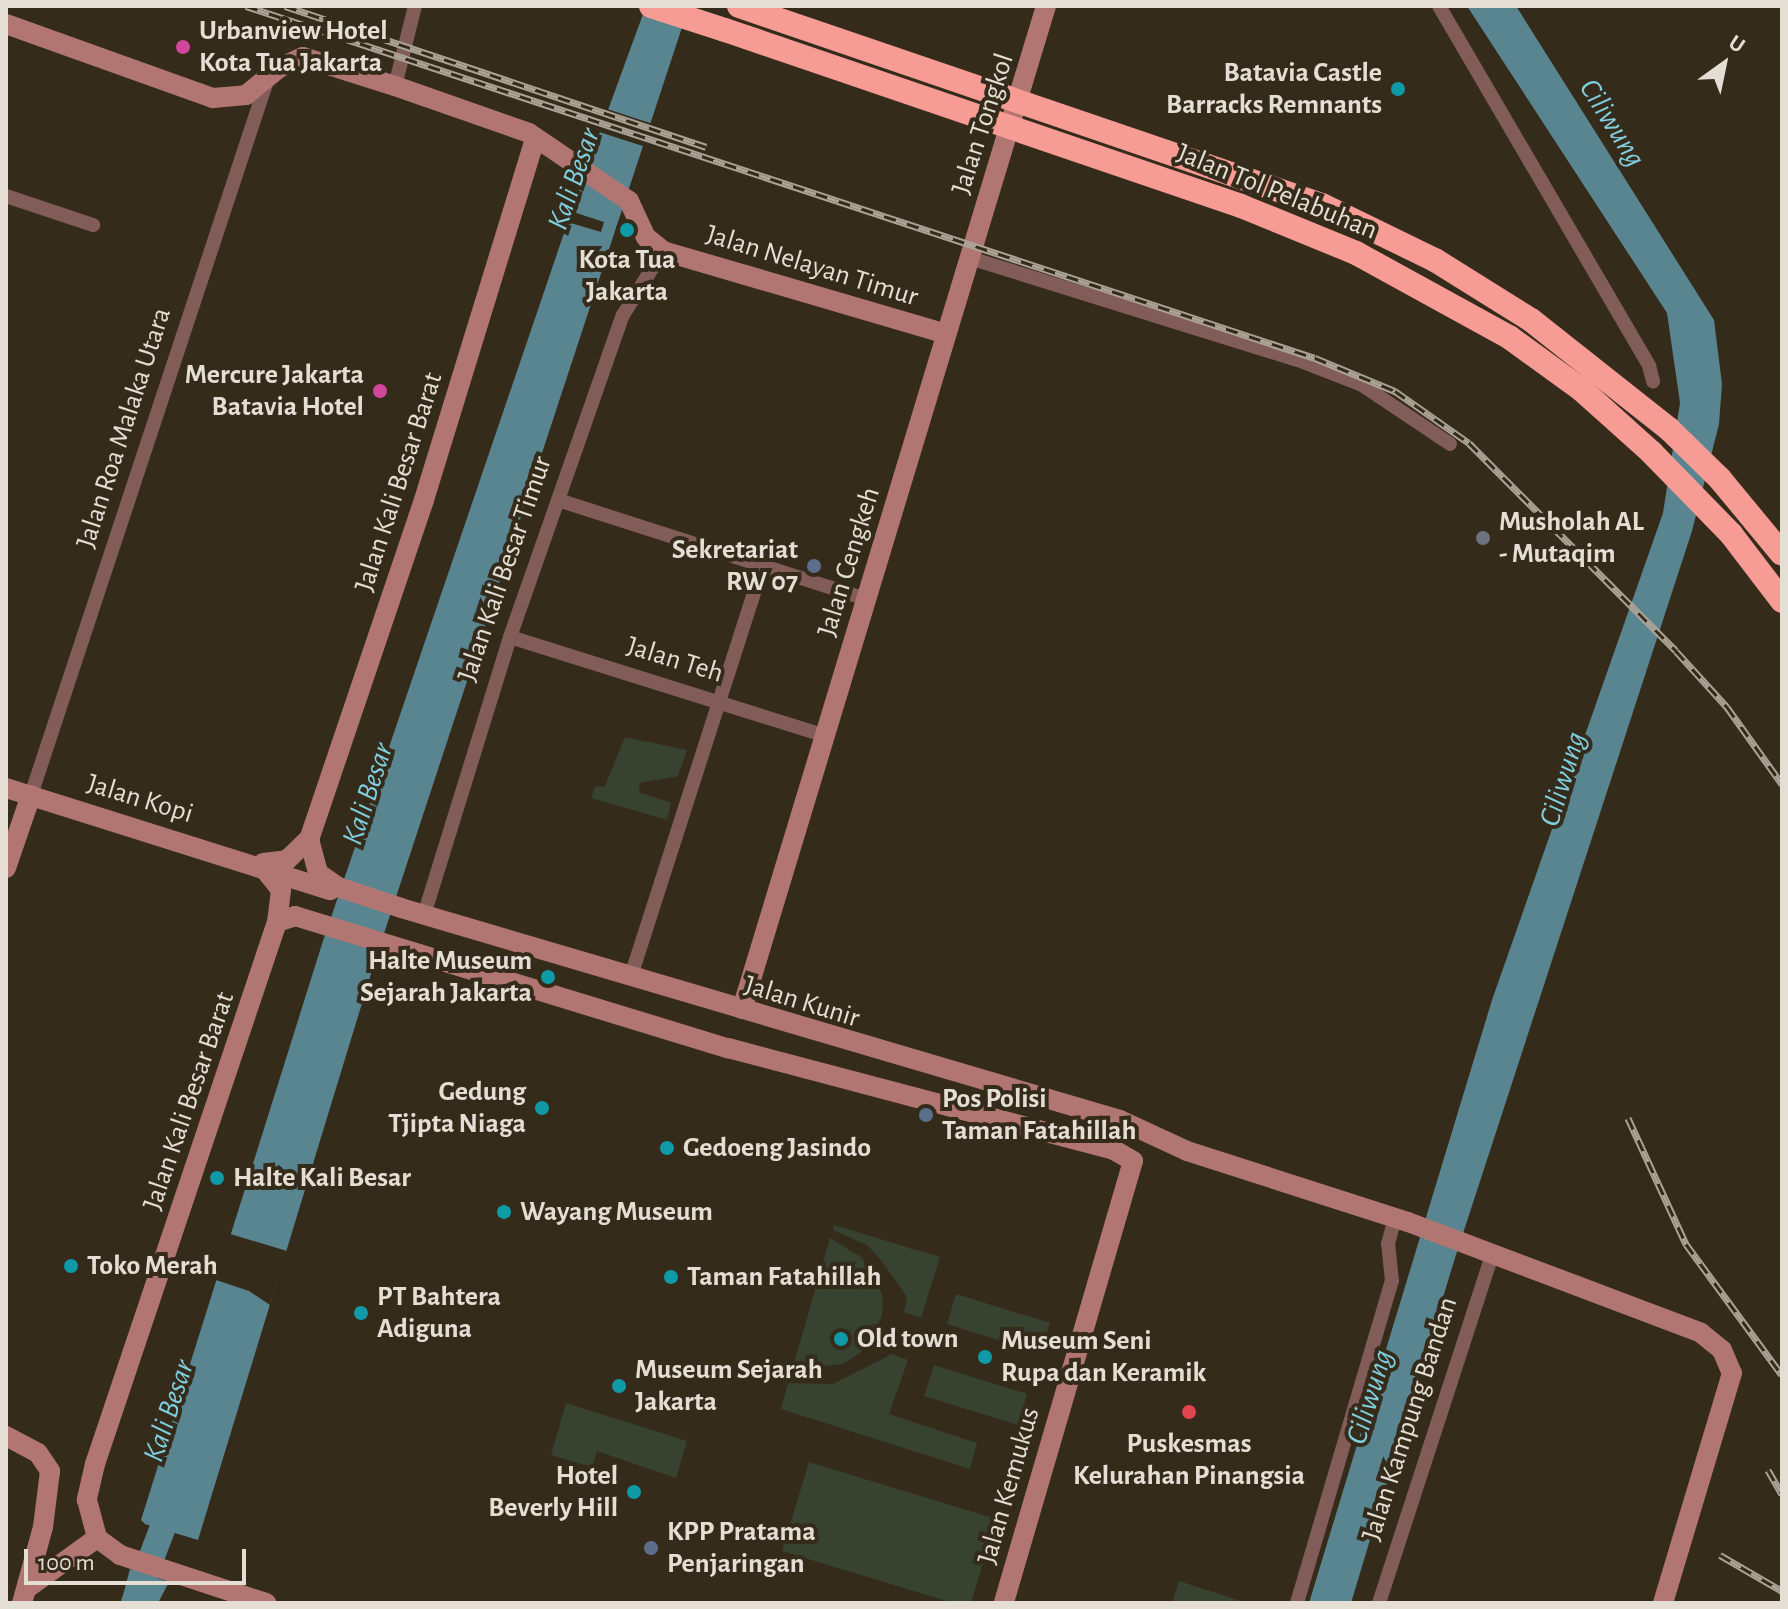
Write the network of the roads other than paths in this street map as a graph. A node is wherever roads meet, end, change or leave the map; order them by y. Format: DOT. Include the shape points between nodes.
graph roads {
  1 [pos="415,6"];
  2 [pos="651,6"];
  3 [pos="739,6"];
  4 [pos="1046,6"];
  5 [pos="1439,6"];
  6 [pos="7,29"];
  7 [pos="268,78"];
  8 [pos="395,86"];
  9 [pos="535,139"];
  10 [pos="6,196"];
  11 [pos="93,225"];
  12 [pos="663,251"];
  13 [pos="970,258"];
  14 [pos="946,334"];
  15 [pos="1653,381"];
  16 [pos="1450,444"];
  17 [pos="558,500"];
  18 [pos="1782,554"];
  19 [pos="763,566"];
  20 [pos="866,599"];
  21 [pos="1782,601"];
  22 [pos="510,637"];
  23 [pos="720,701"];
  24 [pos="825,736"];
  25 [pos="6,788"];
  26 [pos="31,795"];
  27 [pos="309,839"];
  28 [pos="259,863"];
  29 [pos="6,868"];
  30 [pos="333,886"];
  31 [pos="400,909"];
  32 [pos="424,915"];
  33 [pos="277,922"];
  34 [pos="631,976"];
  35 [pos="742,1009"];
  36 [pos="1328,1197"];
  37 [pos="1401,1220"];
  38 [pos="1483,1250"];
  39 [pos="6,1436"];
  40 [pos="97,1538"];
  41 [pos="22,1598"];
  42 [pos="6,1600"];
  43 [pos="266,1603"];
  44 [pos="1004,1603"];
  45 [pos="1297,1603"];
  46 [pos="1379,1603"];
  47 [pos="1663,1603"];
  1 -- 8 [label="street"];
  2 -- 21 [label="highway, Jalan Tol Pelabuhan, bridge" via="1241,206 1411,281 1509,337 1602,406 1702,503"];
  3 -- 18 [label="highway, Jalan Tol Pelabuhan, bridge" via="1268,184 1415,249 1531,320 1638,402 1720,479"];
  4 -- 13 [label="street, Jalan Tongkol"];
  5 -- 15 [label="street"];
  6 -- 7 [label="street" via="213,98 246,95"];
  7 -- 8 [label="street" via="303,57"];
  7 -- 26 [label="street, Jalan Roa Malaka Utara"];
  8 -- 9 [label="street" via="522,129"];
  9 -- 12 [label="street" via="629,201 646,237"];
  9 -- 27 [label="street, Jalan Kali Besar Barat" via="424,500"];
  10 -- 11 [label="street"];
  12 -- 14 [label="street, Jalan Nelayan Timur"];
  12 -- 17 [label="street, Jalan Kali Besar Timur" via="623,315"];
  13 -- 14 [label="street, Jalan Cengkeh"];
  13 -- 16 [label="street" via="1362,385"];
  14 -- 20 [label="street, Jalan Cengkeh"];
  17 -- 19 [label="street"];
  17 -- 22 [label="street, Jalan Kali Besar Timur"];
  19 -- 20 [label="street"];
  19 -- 23 [label="street"];
  20 -- 24 [label="street, Jalan Cengkeh"];
  22 -- 23 [label="street, Jalan Teh"];
  22 -- 32 [label="street, Jalan Kali Besar Timur"];
  23 -- 24 [label="street, Jalan Teh"];
  23 -- 34 [label="street"];
  24 -- 35 [label="street, Jalan Cengkeh"];
  25 -- 26 [label="street, Jalan Kopi"];
  26 -- 28 [label="street, Jalan Kopi"];
  26 -- 29 [label="street"];
  27 -- 28 [label="street" via="287,860"];
  27 -- 30 [label="street" via="310,859"];
  28 -- 30 [label="street"];
  28 -- 33 [label="street, Jalan Kali Besar Barat" via="281,890"];
  30 -- 31 [label="street"];
  31 -- 32 [label="street, Jalan Kunir"];
  31 -- 36 [label="street, Jalan Kunir" via="1109,1125 1185,1158"];
  32 -- 34 [label="street, Jalan Kunir"];
  33 -- 40 [label="street, Jalan Kali Besar Barat" via="95,1464 87,1500"];
  33 -- 44 [label="street, Jalan Kemukus" via="290,915 728,1048 1128,1157 1132,1168"];
  34 -- 35 [label="street, Jalan Kunir"];
  35 -- 36 [label="street, Jalan Kunir" via="1120,1120 1187,1151"];
  36 -- 37 [label="street, Jalan Kunir"];
  37 -- 38 [label="street, Jalan Kunir"];
  37 -- 45 [label="street" via="1388,1244 1392,1281"];
  38 -- 46 [label="street, Jalan Kampung Bandan"];
  38 -- 47 [label="street" via="1701,1333 1729,1361 1729,1389"];
  39 -- 41 [label="street" via="38,1453 50,1471 43,1527"];
  40 -- 41 [label="street"];
  40 -- 43 [label="street" via="120,1555"];
  41 -- 42 [label="street"];
}
